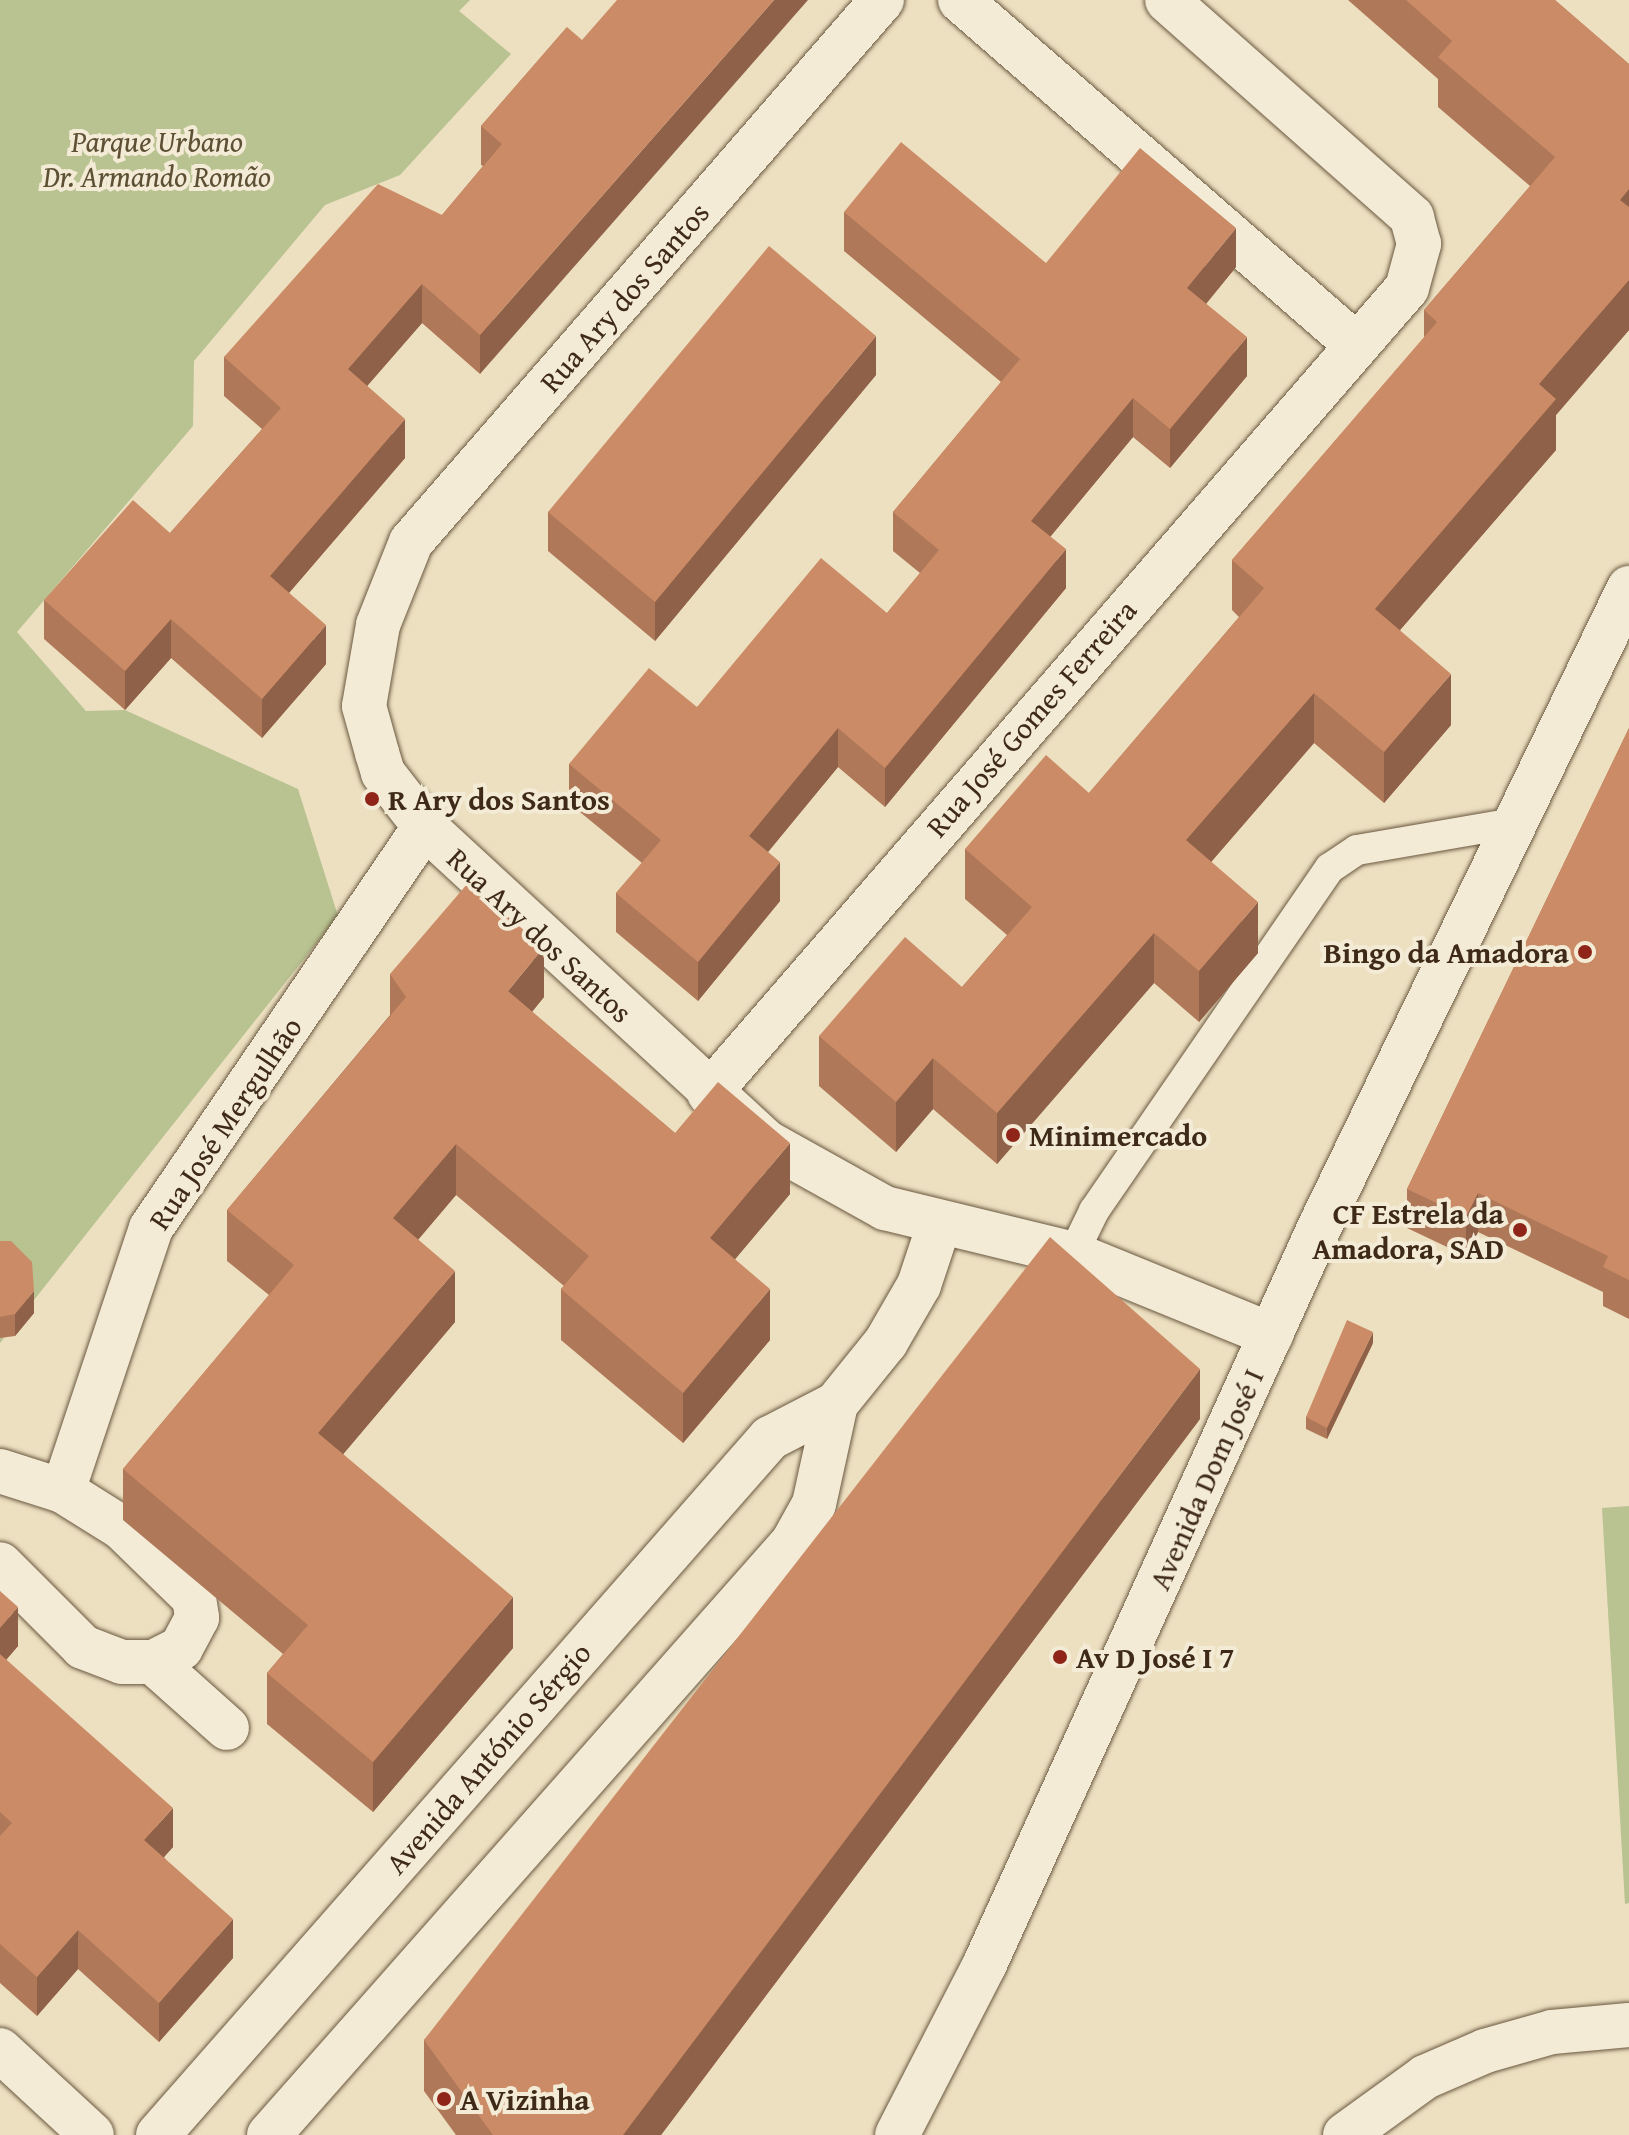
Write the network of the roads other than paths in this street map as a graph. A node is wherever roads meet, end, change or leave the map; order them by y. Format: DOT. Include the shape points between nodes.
graph roads {
  1 [pos="882,0"];
  2 [pos="960,0"];
  3 [pos="1167,0"];
  4 [pos="1353,342"];
  5 [pos="1629,588"];
  6 [pos="1514,823"];
  7 [pos="425,827"];
  8 [pos="709,1093"];
  9 [pos="939,1225"];
  10 [pos="1073,1254"];
  11 [pos="1271,1335"];
  12 [pos="836,1404"];
  13 [pos="0,1471"];
  14 [pos="63,1491"];
  15 [pos="0,1564"];
  16 [pos="153,1662"];
  17 [pos="227,1728"];
  18 [pos="1629,2025"];
  19 [pos="6,2067"];
  20 [pos="92,2135"];
  21 [pos="158,2135"];
  22 [pos="269,2135"];
  23 [pos="897,2135"];
  24 [pos="1345,2135"];
  1 -- 7 [label="street, Rua Ary dos Santos" via="411,542 378,625 364,706 383,773"];
  2 -- 4 [label="street"];
  3 -- 4 [label="street, Rua José Gomes Ferreira" via="1412,217 1419,244 1407,288"];
  4 -- 8 [label="street, Rua José Gomes Ferreira"];
  5 -- 6 [label="street, Avenida Dom José I"];
  6 -- 10 [label="lane" via="1357,850 1330,868 1094,1211"];
  6 -- 11 [label="street, Avenida Dom José I"];
  7 -- 8 [label="street, Rua Ary dos Santos"];
  7 -- 14 [label="street, Rua José Mergulhão" via="151,1228"];
  8 -- 9 [label="street, Rua Ary dos Santos" via="832,1183"];
  9 -- 10 [label="street, Rua Ary dos Santos"];
  9 -- 12 [label="street, Avenida António Sérgio" via="893,1331"];
  10 -- 11 [label="street, Rua Ary dos Santos"];
  11 -- 23 [label="street, Avenida Dom José I" via="1062,1801"];
  12 -- 21 [label="street, Avenida António Sérgio" via="770,1438"];
  12 -- 22 [label="street, Avenida António Sérgio" via="814,1504 793,1542"];
  13 -- 14 [label="street"];
  14 -- 16 [label="street" via="122,1528 194,1598 197,1618 181,1648"];
  15 -- 16 [label="street" via="83,1647 122,1662"];
  16 -- 17 [label="street"];
  18 -- 24 [label="street" via="1552,2032 1485,2051 1425,2077"];
  19 -- 20 [label="street"];
}
